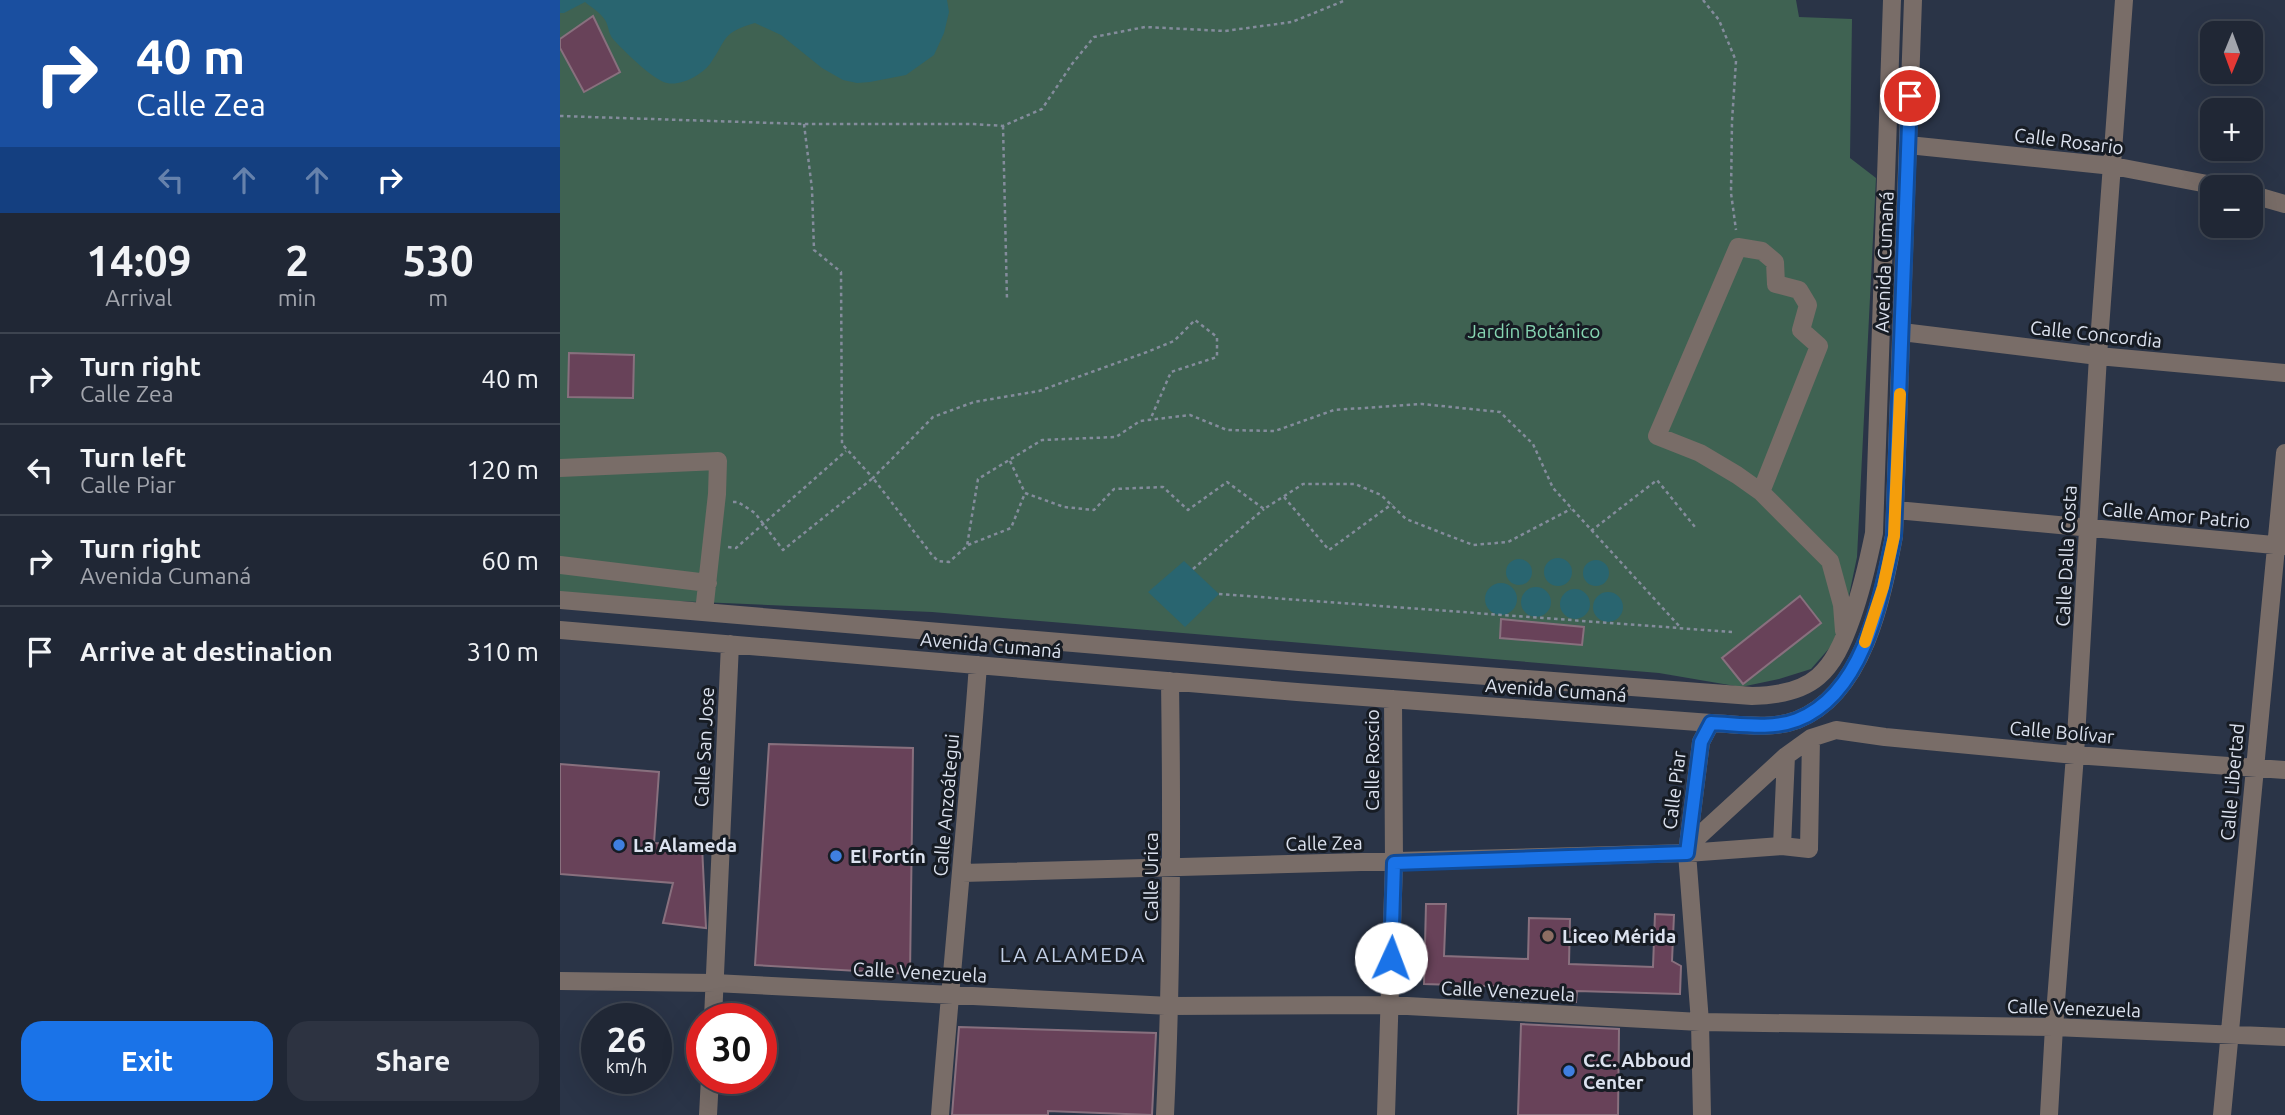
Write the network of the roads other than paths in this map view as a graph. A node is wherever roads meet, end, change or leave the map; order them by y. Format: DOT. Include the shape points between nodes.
graph roads {
  1 [pos="1892,0"];
  2 [pos="1913,0"];
  3 [pos="2124,0"];
  4 [pos="1909,145"];
  5 [pos="2113,166"];
  6 [pos="2200,183"];
  7 [pos="2263,198"];
  8 [pos="2285,204"];
  9 [pos="1902,332"];
  10 [pos="2098,356"];
  11 [pos="2285,373"];
  12 [pos="2285,453"];
  13 [pos="560,468"];
  14 [pos="1761,492"];
  15 [pos="1896,510"];
  16 [pos="2088,528"];
  17 [pos="2280,545"];
  18 [pos="560,565"];
  19 [pos="708,583"];
  20 [pos="560,600"];
  21 [pos="704,612"];
  22 [pos="560,630"];
  23 [pos="1845,637"];
  24 [pos="730,644"];
  25 [pos="978,665"];
  26 [pos="1170,681"];
  27 [pos="1393,699"];
  28 [pos="1711,723"];
  29 [pos="1811,738"];
  30 [pos="2076,755"];
  31 [pos="1786,756"];
  32 [pos="2254,769"];
  33 [pos="2285,770"];
  34 [pos="1782,846"];
  35 [pos="1688,850"];
  36 [pos="1394,863"];
  37 [pos="1172,868"];
  38 [pos="962,873"];
  39 [pos="560,981"];
  40 [pos="714,983"];
  41 [pos="950,994"];
  42 [pos="713,1003"];
  43 [pos="1389,1005"];
  44 [pos="1170,1006"];
  45 [pos="1700,1022"];
  46 [pos="2054,1027"];
  47 [pos="2229,1035"];
  48 [pos="2285,1037"];
  49 [pos="709,1094"];
  50 [pos="708,1115"];
  51 [pos="940,1115"];
  52 [pos="1164,1115"];
  53 [pos="1386,1115"];
  54 [pos="1702,1115"];
  55 [pos="2049,1115"];
  56 [pos="2222,1115"];
  1 -- 23 [label="street, Avenida Cumaná" via="1876,509 1863,582"];
  2 -- 4 [label="street, Avenida Cumaná"];
  3 -- 5 [label="street, Calle Dalla Costa"];
  4 -- 5 [label="street, Calle Rosario"];
  4 -- 9 [label="street, Avenida Cumaná"];
  5 -- 6 [label="street, Calle Rosario"];
  5 -- 10 [label="street, Calle Dalla Costa"];
  7 -- 8 [label="street"];
  9 -- 10 [label="street, Calle Concordia"];
  9 -- 15 [label="street, Avenida Cumaná"];
  10 -- 11 [label="street, Calle Concordia"];
  10 -- 16 [label="street, Calle Dalla Costa"];
  12 -- 17 [label="street, Calle Libertad"];
  13 -- 19 [label="street" via="718,461"];
  14 -- 14 [label="street" via="1819,346 1801,330 1808,305 1799,290 1776,284 1775,262 1762,251 1738,247 1657,436 1700,453"];
  14 -- 23 [label="street" via="1830,561"];
  15 -- 16 [label="street, Calle Amor Patrio"];
  15 -- 28 [label="street, Avenida Cumaná" via="1872,622 1856,663 1836,694 1796,720 1769,725"];
  16 -- 17 [label="street, Calle Amor Patrio"];
  16 -- 30 [label="street, Calle Dalla Costa"];
  17 -- 32 [label="street, Calle Libertad"];
  18 -- 19 [label="street"];
  19 -- 21 [label="street"];
  20 -- 21 [label="street, Avenida Cumaná"];
  21 -- 23 [label="street, Avenida Cumaná" via="1752,696 1785,694 1810,682 1832,664"];
  22 -- 24 [label="street, Avenida Cumaná"];
  24 -- 25 [label="street, Avenida Cumaná"];
  24 -- 40 [label="street, Calle San Jose"];
  25 -- 26 [label="street, Avenida Cumaná"];
  25 -- 38 [label="street, Calle Anzoátegui"];
  26 -- 27 [label="street, Avenida Cumaná"];
  26 -- 37 [label="street, Calle Urica"];
  27 -- 28 [label="street, Avenida Cumaná"];
  27 -- 36 [label="street, Calle Roscio"];
  28 -- 35 [label="street, Calle Piar" via="1701,742"];
  29 -- 30 [label="street, Calle Bolívar" via="1836,730"];
  29 -- 31 [label="street"];
  29 -- 34 [label="street, Calle Zea" via="1809,849"];
  30 -- 32 [label="street, Calle Bolívar"];
  30 -- 46 [label="street, Calle Dalla Costa"];
  31 -- 34 [label="street"];
  31 -- 35 [label="street"];
  32 -- 33 [label="street, Calle Bolívar"];
  32 -- 47 [label="street, Calle Libertad"];
  34 -- 35 [label="street, Calle Zea"];
  35 -- 36 [label="street, Calle Zea"];
  35 -- 45 [label="street, Calle Piar"];
  36 -- 37 [label="street, Calle Zea"];
  36 -- 43 [label="street, Calle Roscio"];
  37 -- 38 [label="street, Calle Zea"];
  37 -- 44 [label="street, Calle Urica"];
  38 -- 41 [label="street, Calle Anzoátegui"];
  39 -- 40 [label="street, Calle Venezuela"];
  40 -- 41 [label="street, Calle Venezuela"];
  40 -- 42 [label="street, Calle San Jose"];
  41 -- 44 [label="street, Calle Venezuela"];
  41 -- 51 [label="street, Calle Anzoátegui"];
  43 -- 44 [label="street, Calle Venezuela"];
  43 -- 45 [label="street, Calle Venezuela"];
  43 -- 53 [label="street, Calle Roscio"];
  44 -- 52 [label="street, Calle Urica"];
  45 -- 46 [label="street, Calle Venezuela"];
  45 -- 54 [label="street, Calle Piar"];
  46 -- 47 [label="street, Calle Venezuela"];
  46 -- 55 [label="street, Calle Dalla Costa"];
  47 -- 48 [label="street, Calle Venezuela"];
  47 -- 56 [label="street, Calle Libertad"];
  49 -- 50 [label="street"];
}
